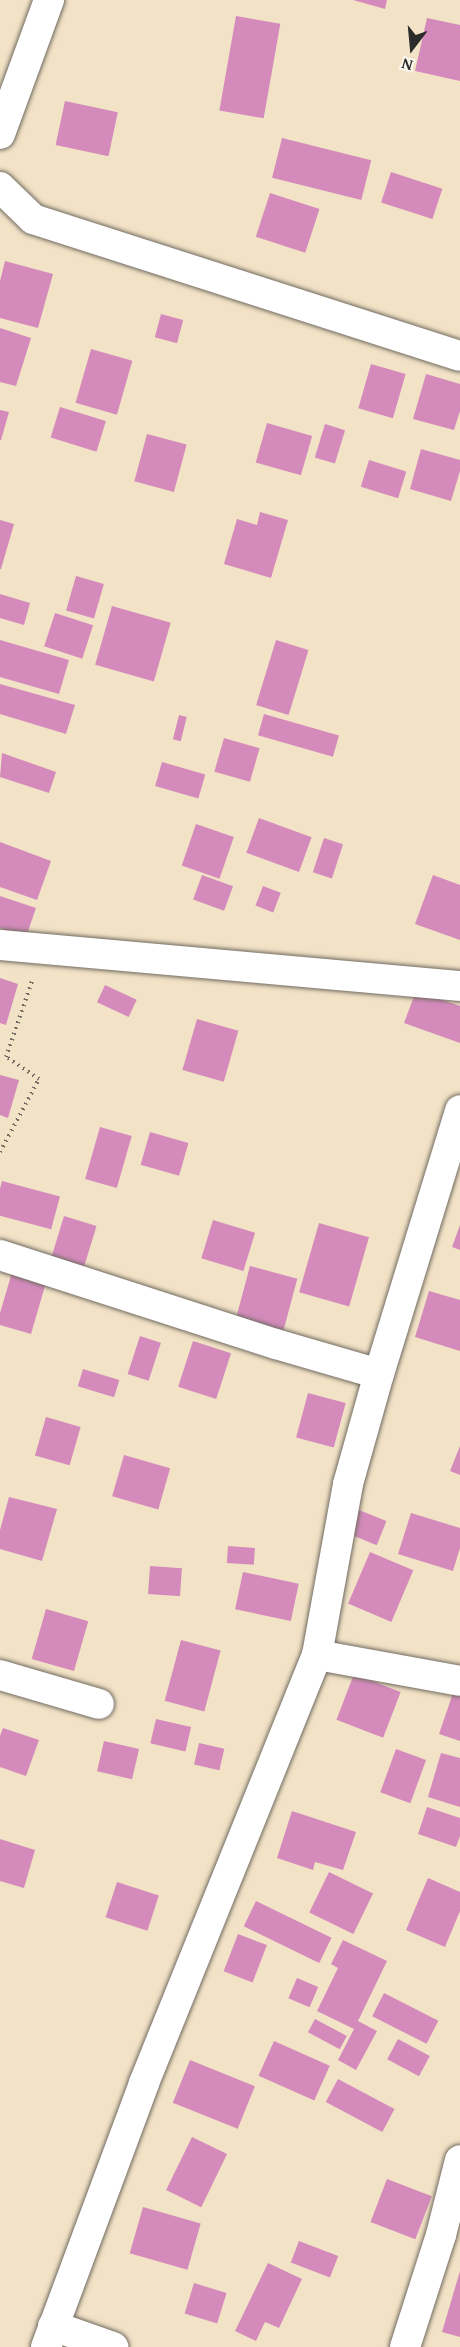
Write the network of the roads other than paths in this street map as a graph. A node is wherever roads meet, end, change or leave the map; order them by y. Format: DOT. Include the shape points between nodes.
graph roads {
  1 [pos="49,0"];
  2 [pos="0,134"];
  3 [pos="0,187"];
  4 [pos="460,356"];
  5 [pos="0,945"];
  6 [pos="460,986"];
  7 [pos="460,1110"];
  8 [pos="0,1255"];
  9 [pos="379,1374"];
  10 [pos="317,1655"];
  11 [pos="0,1675"];
  12 [pos="460,1681"];
  13 [pos="99,1704"];
  14 [pos="460,2160"];
  15 [pos="50,2337"];
  16 [pos="113,2347"];
  17 [pos="405,2347"];
  1 -- 2 [label="street"];
  3 -- 4 [label="street" via="33,219"];
  5 -- 6 [label="street"];
  7 -- 9 [label="street"];
  8 -- 9 [label="street"];
  9 -- 10 [label="street" via="348,1484"];
  10 -- 12 [label="street"];
  10 -- 15 [label="street" via="144,2083"];
  11 -- 13 [label="street"];
  14 -- 17 [label="street"];
  15 -- 16 [label="street"];
}
